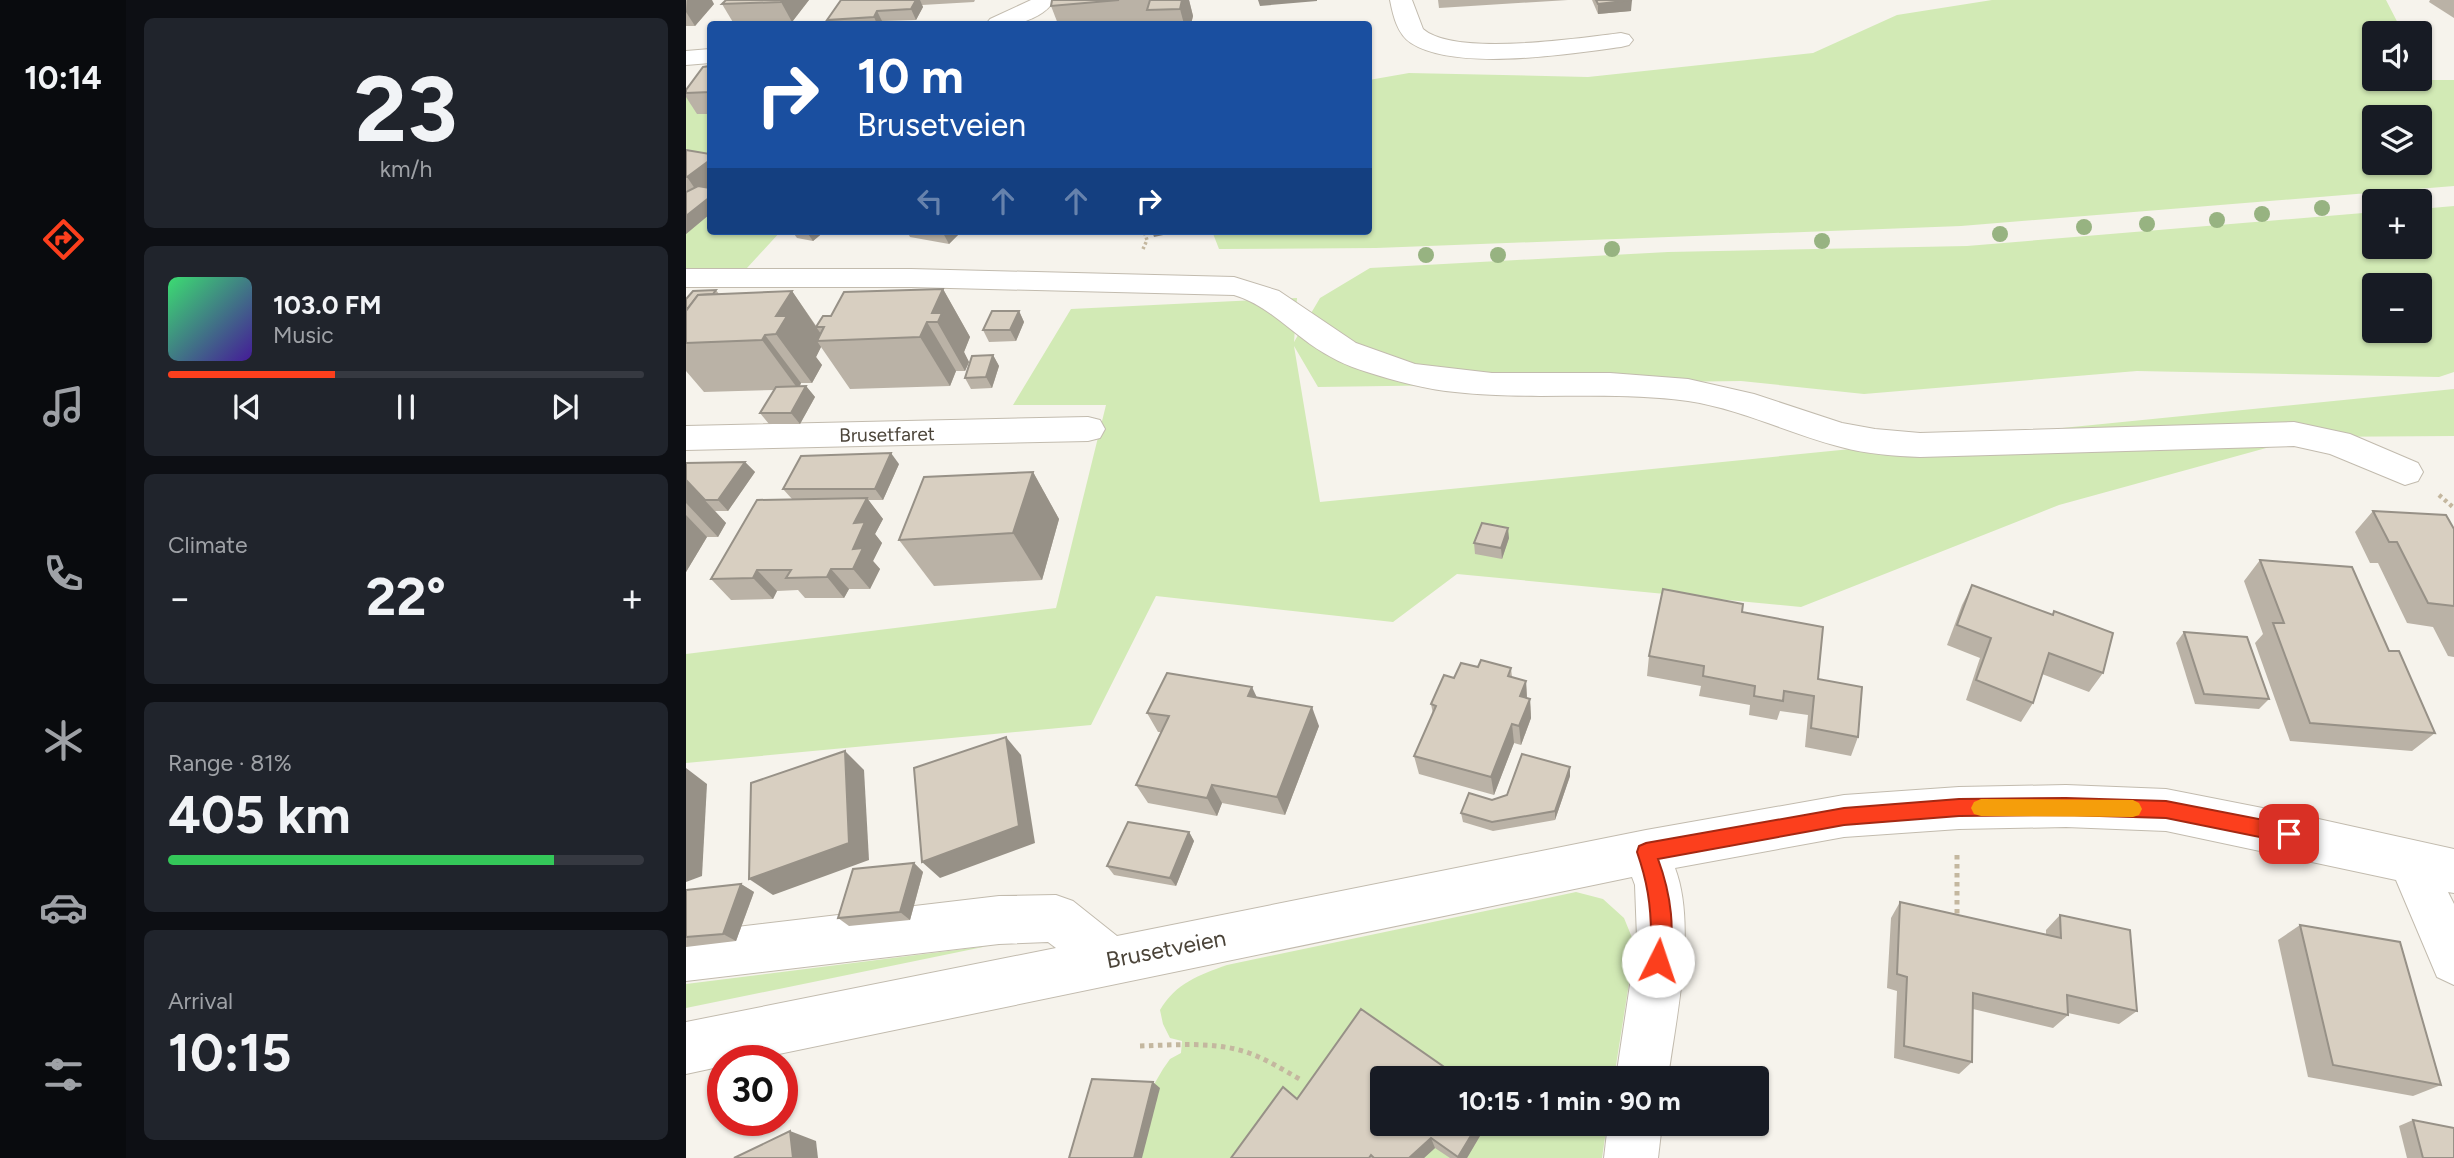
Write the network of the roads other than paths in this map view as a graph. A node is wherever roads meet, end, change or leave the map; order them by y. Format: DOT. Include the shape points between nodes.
graph roads {
  1 [pos="1044,0"];
  2 [pos="1401,0"];
  3 [pos="996,11"];
  4 [pos="1621,40"];
  5 [pos="707,56"];
  6 [pos="686,58"];
  7 [pos="707,80"];
  8 [pos="686,81"];
  9 [pos="686,278"];
  10 [pos="1088,429"];
  11 [pos="686,438"];
  12 [pos="2405,472"];
  13 [pos="1646,852"];
  14 [pos="2433,867"];
  15 [pos="686,957"];
  16 [pos="2454,960"];
  17 [pos="1110,961"];
  18 [pos="686,1048"];
  19 [pos="1644,1066"];
  20 [pos="1634,1136"];
  21 [pos="1631,1158"];
  1 -- 3 [label="street" via="1034,9"];
  2 -- 4 [label="street" via="1410,29 1444,47 1525,50"];
  5 -- 6 [label="street"];
  7 -- 8 [label="street"];
  9 -- 12 [label="street" via="1234,286 1267,295 1335,345 1376,364 1420,376 1689,390 1864,440 1920,446 2294,434 2338,443"];
  10 -- 11 [label="street, Brusetfaret"];
  13 -- 14 [label="street, Brusetveien" via="1844,816 2066,806 2166,810"];
  13 -- 17 [label="street, Brusetveien"];
  13 -- 19 [label="street" via="1658,885 1661,938"];
  14 -- 16 [label="street, Brusetveien"];
  15 -- 17 [label="street" via="999,920 1056,918"];
  17 -- 18 [label="street, Brusetveien"];
  20 -- 21 [label="street"];
}
